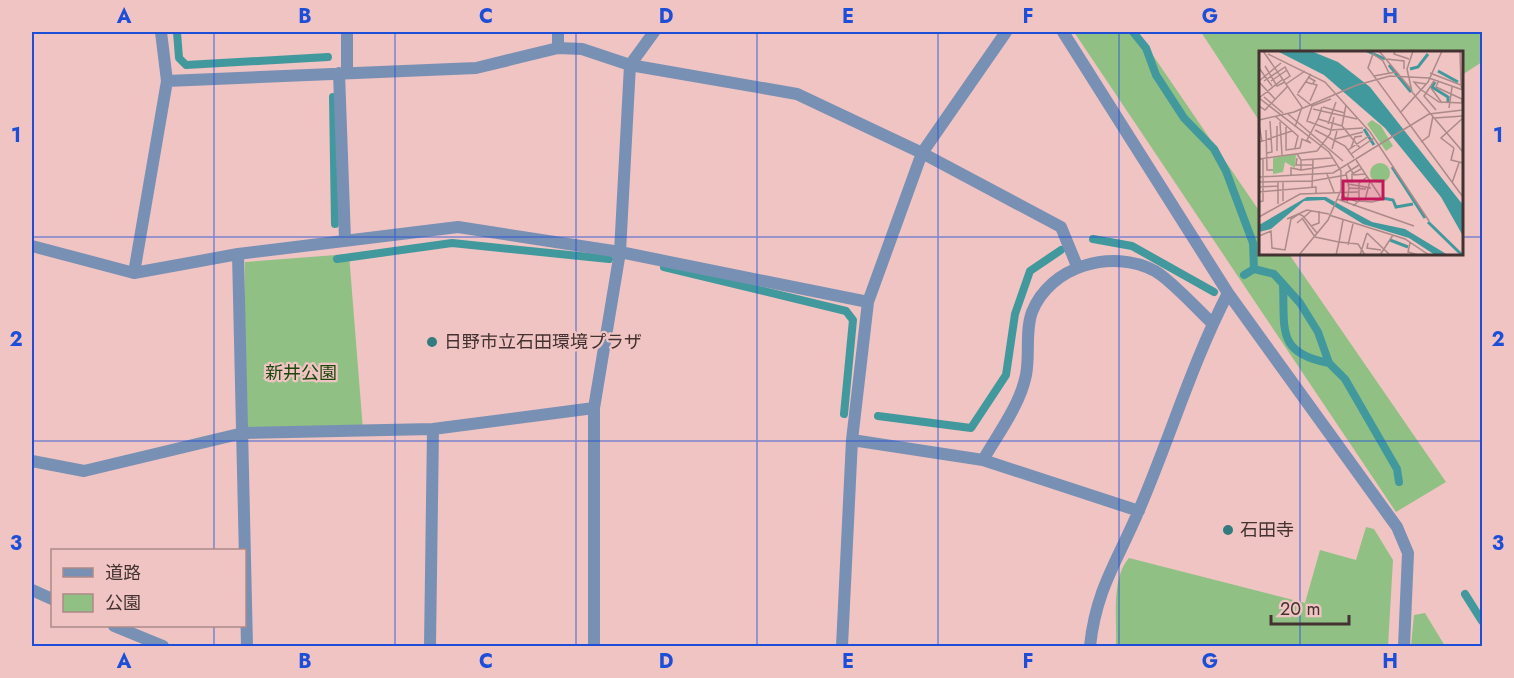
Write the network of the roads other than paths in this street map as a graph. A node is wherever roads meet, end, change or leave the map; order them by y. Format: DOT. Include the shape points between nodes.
graph roads {
  1 [pos="161,32"];
  2 [pos="347,32"];
  3 [pos="558,32"];
  4 [pos="654,32"];
  5 [pos="1006,32"];
  6 [pos="1063,32"];
  7 [pos="558,48"];
  8 [pos="630,64"];
  9 [pos="343,73"];
  10 [pos="167,81"];
  11 [pos="922,153"];
  12 [pos="345,240"];
  13 [pos="32,246"];
  14 [pos="620,252"];
  15 [pos="238,254"];
  16 [pos="1077,266"];
  17 [pos="134,273"];
  18 [pos="1228,293"];
  19 [pos="868,302"];
  20 [pos="1212,323"];
  21 [pos="594,408"];
  22 [pos="433,429"];
  23 [pos="243,433"];
  24 [pos="852,440"];
  25 [pos="983,460"];
  26 [pos="32,461"];
  27 [pos="1139,511"];
  28 [pos="246,549"];
  29 [pos="246,561"];
  30 [pos="32,590"];
  31 [pos="51,599"];
  32 [pos="116,627"];
  33 [pos="163,646"];
  34 [pos="248,646"];
  35 [pos="430,646"];
  36 [pos="594,646"];
  37 [pos="842,646"];
  38 [pos="1090,646"];
  39 [pos="1404,646"];
  1 -- 10 [label="street"];
  2 -- 9 [label="street"];
  3 -- 7 [label="street"];
  4 -- 8 [label="street"];
  5 -- 11 [label="street"];
  6 -- 18 [label="street"];
  7 -- 8 [label="street" via="582,49"];
  7 -- 9 [label="street" via="476,68"];
  8 -- 11 [label="street" via="797,94"];
  8 -- 14 [label="street"];
  9 -- 10 [label="street"];
  9 -- 12 [label="street"];
  10 -- 17 [label="street"];
  11 -- 16 [label="street" via="1061,227"];
  11 -- 19 [label="street"];
  12 -- 14 [label="street" via="458,227"];
  12 -- 15 [label="street"];
  13 -- 17 [label="street"];
  14 -- 19 [label="street"];
  14 -- 21 [label="street"];
  15 -- 17 [label="street"];
  15 -- 23 [label="street"];
  16 -- 20 [label="street" via="1119,261 1155,271"];
  16 -- 25 [label="street" via="1047,285 1032,313 1026,376"];
  18 -- 20 [label="street"];
  18 -- 39 [label="street" via="1397,527 1408,553"];
  19 -- 24 [label="street"];
  20 -- 27 [label="street"];
  21 -- 22 [label="street"];
  21 -- 36 [label="street"];
  22 -- 23 [label="street"];
  22 -- 35 [label="street"];
  23 -- 26 [label="street" via="84,471"];
  23 -- 28 [label="street"];
  24 -- 25 [label="street"];
  24 -- 37 [label="street"];
  25 -- 27 [label="street"];
  27 -- 38 [label="street" via="1111,565 1093,618"];
  29 -- 34 [label="street"];
  30 -- 31 [label="street"];
  32 -- 33 [label="street"];
}
